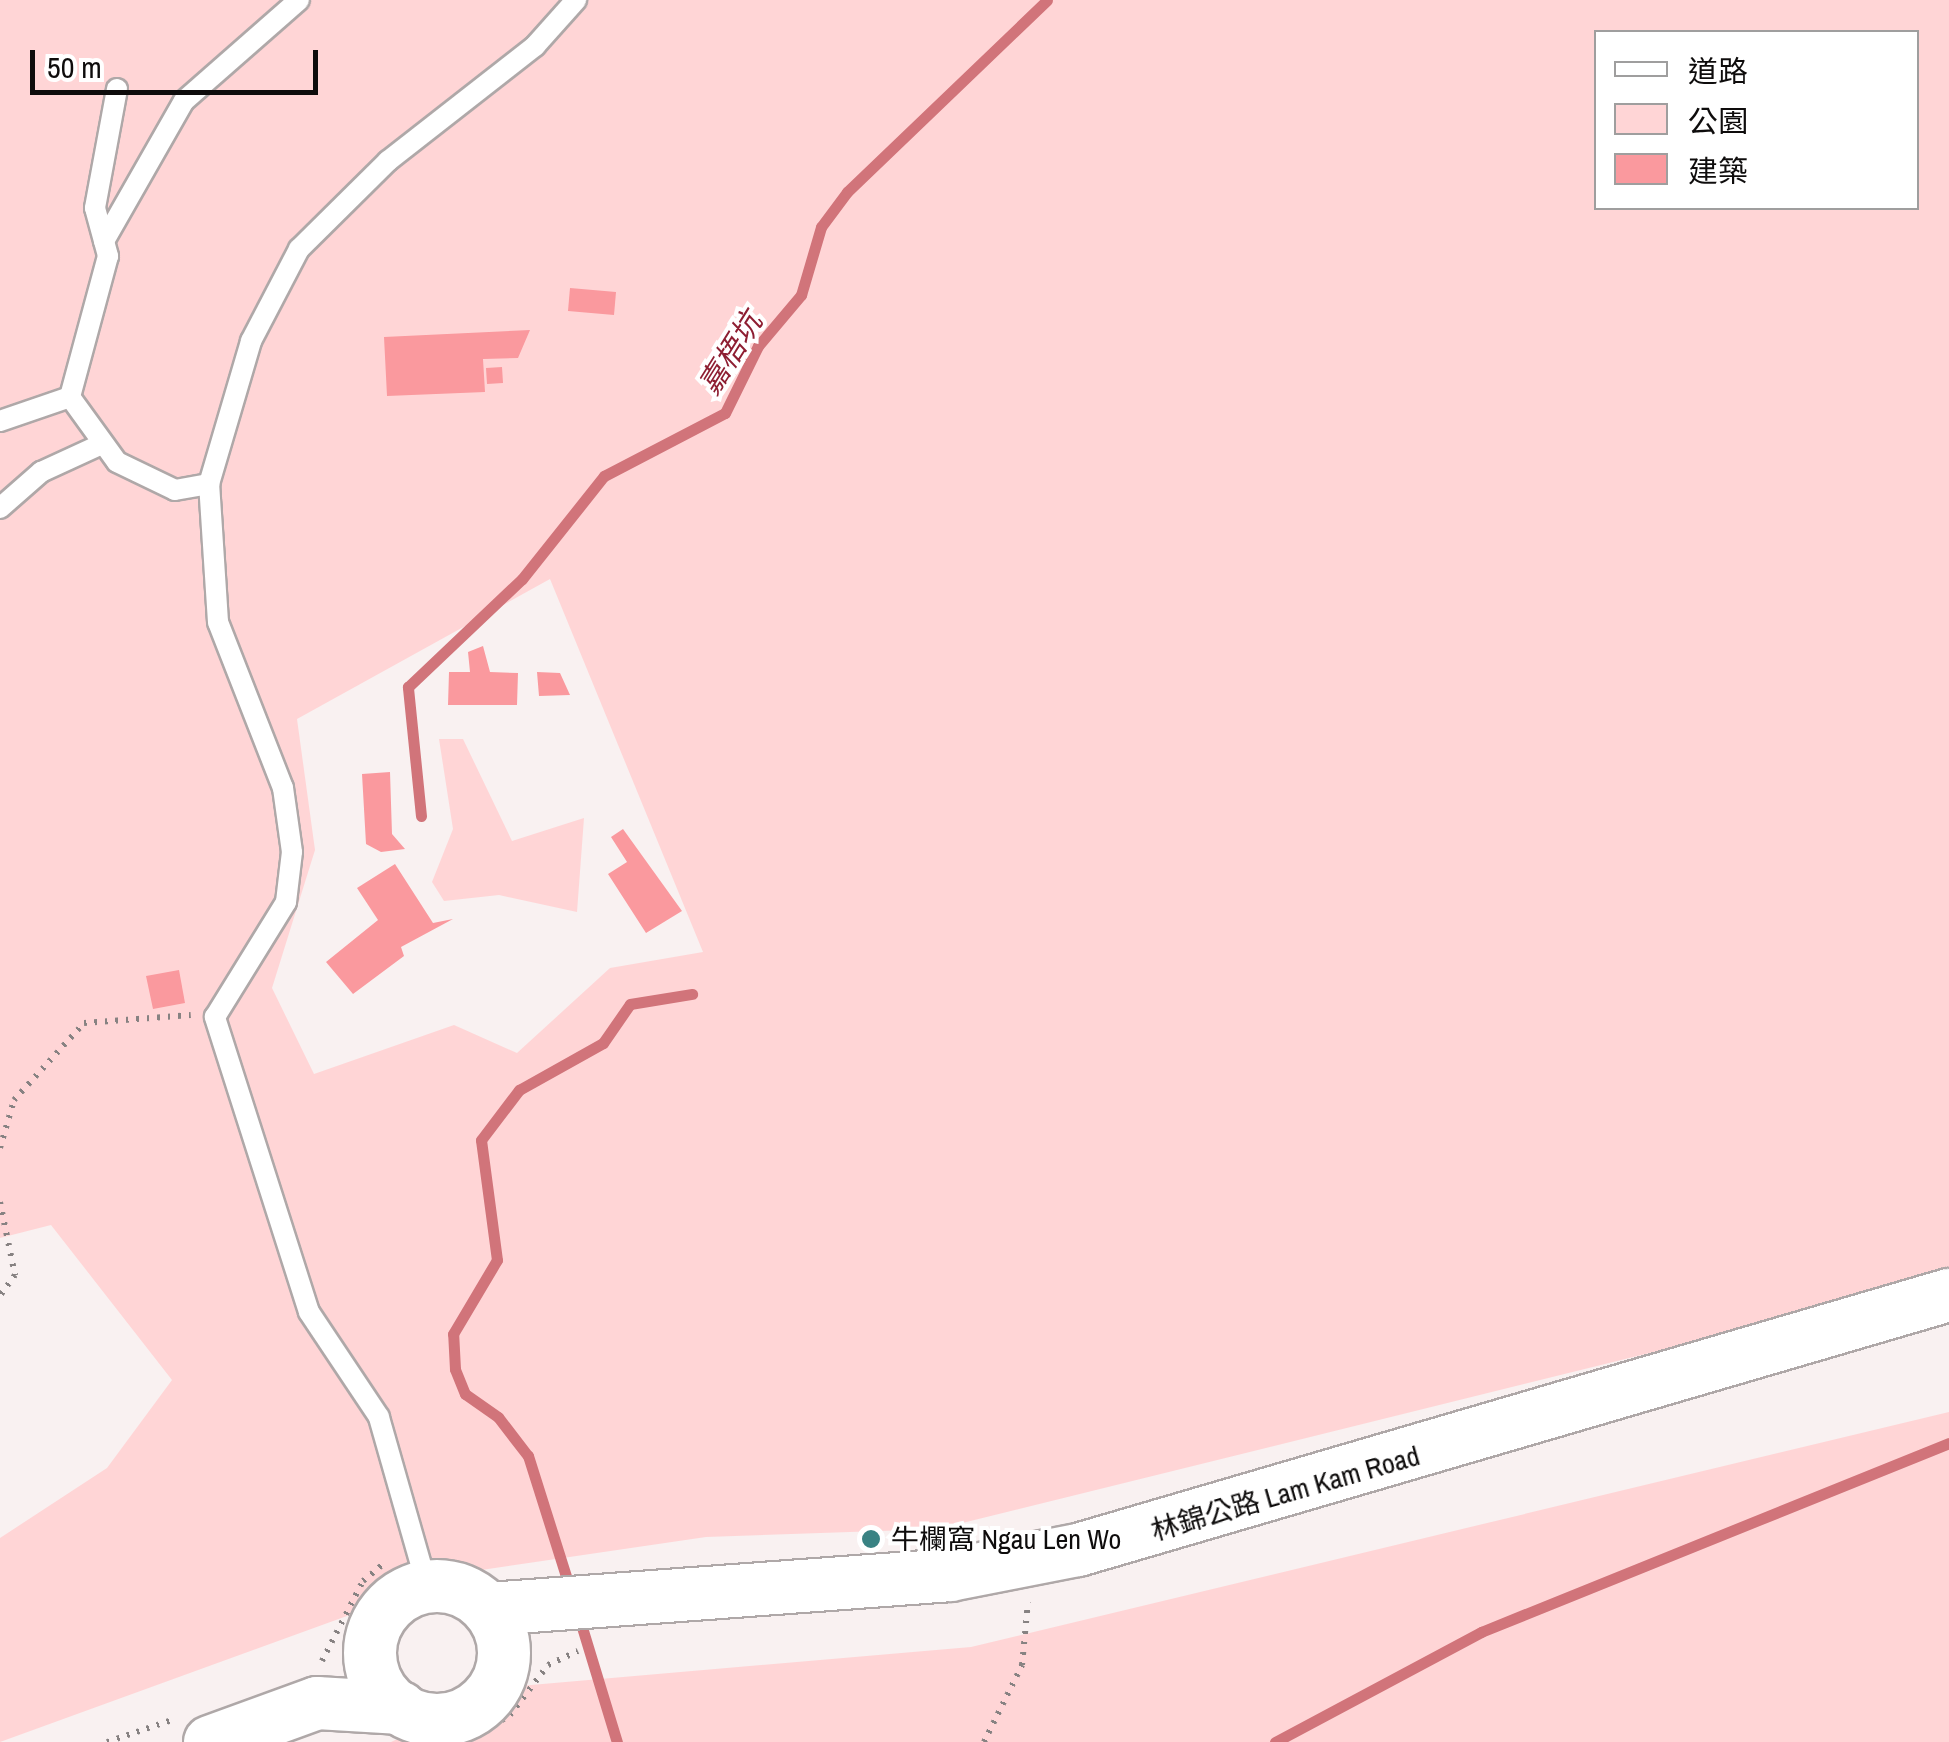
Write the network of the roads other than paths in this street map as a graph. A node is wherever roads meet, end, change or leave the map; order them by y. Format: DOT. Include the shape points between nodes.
graph roads {
  1 [pos="300,0"];
  2 [pos="576,0"];
  3 [pos="117,89"];
  4 [pos="104,240"];
  5 [pos="70,397"];
  6 [pos="0,421"];
  7 [pos="102,444"];
  8 [pos="208,484"];
  9 [pos="0,508"];
  10 [pos="1949,1295"];
  11 [pos="426,1586"];
  12 [pos="604,1606"];
  13 [pos="489,1609"];
  14 [pos="370,1648"];
  15 [pos="502,1667"];
  16 [pos="317,1703"];
  17 [pos="402,1708"];
  18 [pos="210,1742"];
  1 -- 4 [label="lane" via="184,101"];
  2 -- 8 [label="lane" via="536,46 420,134 298,249 251,341"];
  3 -- 4 [label="lane" via="96,208"];
  4 -- 5 [label="lane" via="108,256"];
  5 -- 6 [label="lane"];
  5 -- 7 [label="lane"];
  7 -- 8 [label="lane" via="175,490"];
  7 -- 9 [label="lane" via="41,472"];
  8 -- 11 [label="lane" via="218,622 284,788 292,852 286,902 217,1012 309,1312 380,1417"];
  10 -- 12 [label="main road, 林錦公路 Lam Kam Road" via="1078,1550 950,1576"];
  11 -- 13 [label="main road, 林錦公路 Lam Kam Road" via="450,1586"];
  11 -- 14 [label="main road, 林錦公路 Lam Kam Road" via="390,1605"];
  12 -- 13 [label="main road, 林錦公路 Lam Kam Road"];
  12 -- 15 [label="main road, 林錦公路 Lam Kam Road" via="534,1638"];
  13 -- 15 [label="main road"];
  14 -- 16 [label="main road, 林錦公路 Lam Kam Road"];
  14 -- 17 [label="main road" via="376,1681"];
  15 -- 17 [label="main road, 林錦公路 Lam Kam Road" via="474,1710 430,1720"];
  16 -- 17 [label="main road, 林錦公路 Lam Kam Road"];
  16 -- 18 [label="main road, 林錦公路 Lam Kam Road"];
}
